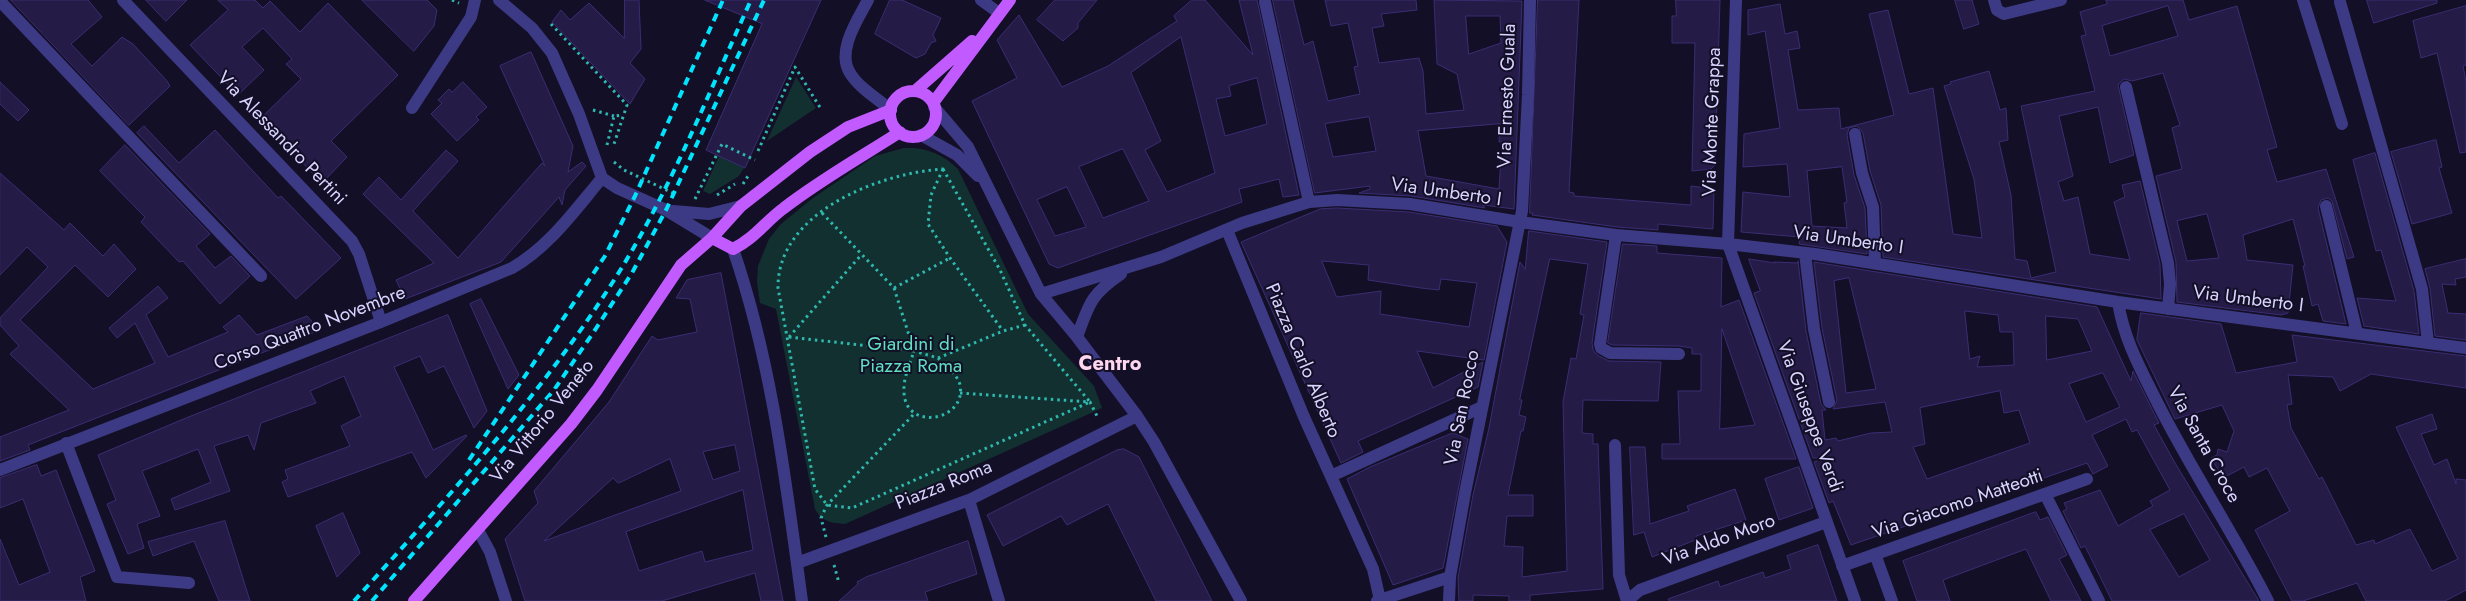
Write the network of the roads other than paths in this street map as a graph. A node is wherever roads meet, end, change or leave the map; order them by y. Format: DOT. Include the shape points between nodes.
graph roads {
  1 [pos="123,0"];
  2 [pos="476,0"];
  3 [pos="499,0"];
  4 [pos="868,0"];
  5 [pos="1010,0"];
  6 [pos="1530,0"];
  7 [pos="1736,0"];
  8 [pos="1994,0"];
  9 [pos="2061,0"];
  10 [pos="2303,0"];
  11 [pos="0,1"];
  12 [pos="984,1"];
  13 [pos="1265,2"];
  14 [pos="2340,2"];
  15 [pos="999,13"];
  16 [pos="991,25"];
  17 [pos="2126,87"];
  18 [pos="914,91"];
  19 [pos="934,105"];
  20 [pos="412,108"];
  21 [pos="891,110"];
  22 [pos="2342,124"];
  23 [pos="900,132"];
  24 [pos="1855,134"];
  25 [pos="921,135"];
  26 [pos="602,178"];
  27 [pos="984,181"];
  28 [pos="1309,202"];
  29 [pos="741,206"];
  30 [pos="2326,206"];
  31 [pos="666,210"];
  32 [pos="1520,222"];
  33 [pos="1227,230"];
  34 [pos="1616,236"];
  35 [pos="712,238"];
  36 [pos="1728,244"];
  37 [pos="734,249"];
  38 [pos="1805,253"];
  39 [pos="1875,263"];
  40 [pos="1134,266"];
  41 [pos="262,276"];
  42 [pos="1041,294"];
  43 [pos="2118,302"];
  44 [pos="2168,308"];
  45 [pos="381,322"];
  46 [pos="2357,333"];
  47 [pos="1077,337"];
  48 [pos="2428,343"];
  49 [pos="2466,348"];
  50 [pos="1679,354"];
  51 [pos="1829,402"];
  52 [pos="1482,407"];
  53 [pos="1137,416"];
  54 [pos="66,443"];
  55 [pos="1615,445"];
  56 [pos="0,470"];
  57 [pos="1331,476"];
  58 [pos="2087,479"];
  59 [pos="2045,494"];
  60 [pos="969,500"];
  61 [pos="1826,522"];
  62 [pos="478,530"];
  63 [pos="1875,554"];
  64 [pos="797,563"];
  65 [pos="1842,566"];
  66 [pos="1450,578"];
  67 [pos="189,583"];
  68 [pos="1378,600"];
  69 [pos="414,601"];
  70 [pos="506,601"];
  71 [pos="802,601"];
  72 [pos="999,601"];
  73 [pos="1242,601"];
  74 [pos="1449,601"];
  75 [pos="1627,601"];
  76 [pos="1855,601"];
  77 [pos="1892,601"];
  78 [pos="2099,601"];
  79 [pos="2268,601"];
  1 -- 45 [label="street, Via Alessandro Pertini" via="352,240"];
  2 -- 20 [label="street" via="471,17"];
  3 -- 26 [label="street" via="532,28 552,53"];
  4 -- 21 [label="street" via="851,34 846,51 847,65 861,85"];
  5 -- 15 [label="main road"];
  6 -- 32 [label="street, Via Ernesto Guala" via="1524,196"];
  7 -- 36 [label="street, Via Monte Grappa"];
  8 -- 9 [label="street" via="1997,10 2004,14"];
  10 -- 22 [label="street"];
  11 -- 41 [label="street"];
  12 -- 15 [label="street"];
  13 -- 28 [label="street"];
  14 -- 48 [label="street" via="2422,289"];
  15 -- 16 [label="main road"];
  16 -- 18 [label="main road"];
  16 -- 19 [label="main road"];
  17 -- 44 [label="street" via="2168,262"];
  18 -- 19 [label="main road" via="925,95"];
  18 -- 21 [label="main road" via="897,98"];
  19 -- 25 [label="main road" via="936,113 932,127"];
  19 -- 27 [label="street" via="968,147"];
  21 -- 23 [label="main road" via="892,123"];
  21 -- 29 [label="main road" via="848,127"];
  23 -- 25 [label="main road" via="910,137"];
  23 -- 37 [label="main road" via="816,185"];
  24 -- 39 [label="street" via="1862,173 1873,207"];
  25 -- 27 [label="street" via="957,155"];
  26 -- 31 [label="street"];
  26 -- 45 [label="street, Corso Quattro Novembre" via="529,258 487,279"];
  27 -- 42 [label="street"];
  28 -- 32 [label="street, Via Umberto I" via="1337,200 1410,204"];
  28 -- 33 [label="street, Via Umberto I"];
  29 -- 31 [label="street" via="709,214"];
  29 -- 35 [label="main road"];
  30 -- 46 [label="street"];
  31 -- 35 [label="street"];
  32 -- 34 [label="street, Via Umberto I"];
  32 -- 52 [label="street, Via San Rocco"];
  33 -- 40 [label="street"];
  33 -- 57 [label="street, Piazza Carlo Alberto"];
  34 -- 36 [label="street, Via Umberto I"];
  34 -- 50 [label="street" via="1601,348 1610,353"];
  35 -- 37 [label="main road"];
  35 -- 62 [label="main road, Via Vittorio Veneto" via="681,265 576,418"];
  36 -- 38 [label="street, Via Umberto I"];
  36 -- 61 [label="street, Via Giuseppe Verdi"];
  37 -- 64 [label="street" via="749,294 783,459"];
  38 -- 39 [label="street, Via Umberto I"];
  38 -- 51 [label="street" via="1814,329"];
  39 -- 43 [label="street, Via Umberto I"];
  40 -- 42 [label="street"];
  40 -- 47 [label="street" via="1100,288 1090,302"];
  42 -- 47 [label="street"];
  43 -- 44 [label="street, Via Umberto I"];
  43 -- 79 [label="street, Via Santa Croce" via="2129,346 2184,455"];
  44 -- 46 [label="street, Via Umberto I"];
  45 -- 54 [label="street, Corso Quattro Novembre"];
  46 -- 48 [label="street, Via Umberto I"];
  47 -- 53 [label="street"];
  48 -- 49 [label="street, Via Umberto I"];
  52 -- 57 [label="street"];
  52 -- 66 [label="street, Via San Rocco"];
  53 -- 60 [label="street, Piazza Roma"];
  53 -- 73 [label="street"];
  54 -- 56 [label="street, Corso Quattro Novembre"];
  54 -- 67 [label="street" via="117,577"];
  55 -- 75 [label="street, Via Aldo Moro" via="1619,574"];
  57 -- 68 [label="street, Piazza Carlo Alberto" via="1373,570"];
  58 -- 59 [label="street, Via Giacomo Matteotti"];
  59 -- 63 [label="street, Via Giacomo Matteotti"];
  59 -- 78 [label="street"];
  60 -- 64 [label="street, Piazza Roma"];
  60 -- 72 [label="street"];
  61 -- 65 [label="street, Via Giuseppe Verdi"];
  61 -- 75 [label="street, Via Aldo Moro" via="1640,590"];
  62 -- 69 [label="main road, Via Vittorio Veneto"];
  62 -- 70 [label="street" via="490,552"];
  63 -- 65 [label="street, Via Giacomo Matteotti"];
  63 -- 77 [label="street"];
  64 -- 71 [label="street"];
  65 -- 76 [label="street, Via Giuseppe Verdi"];
  66 -- 68 [label="street, Piazza Carlo Alberto"];
  66 -- 74 [label="street, Via San Rocco"];
}
